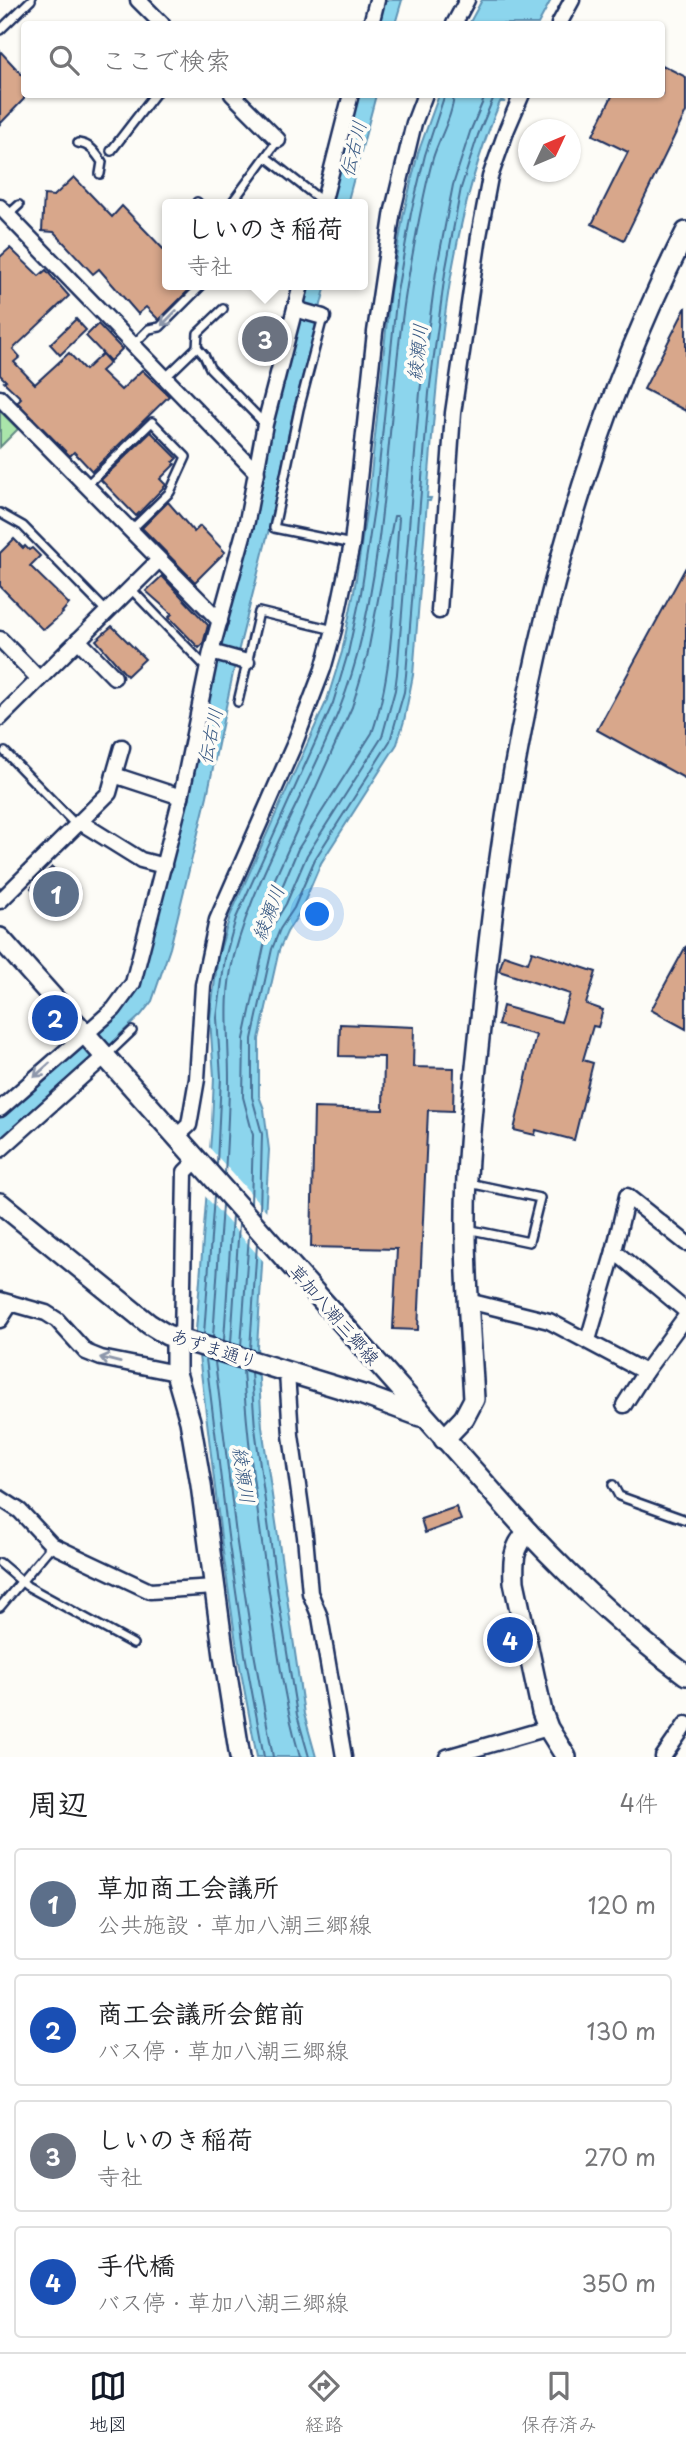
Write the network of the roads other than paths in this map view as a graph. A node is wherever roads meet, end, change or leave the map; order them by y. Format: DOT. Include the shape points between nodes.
graph roads {
  1 [pos="31,0"];
  2 [pos="138,0"];
  3 [pos="377,0"];
  4 [pos="467,0"];
  5 [pos="572,0"];
  6 [pos="159,21"];
  7 [pos="372,21"];
  8 [pos="456,21"];
  9 [pos="561,21"];
  10 [pos="0,30"];
  11 [pos="152,98"];
  12 [pos="236,98"];
  13 [pos="350,98"];
  14 [pos="423,98"];
  15 [pos="520,98"];
  16 [pos="278,140"];
  17 [pos="78,144"];
  18 [pos="111,151"];
  19 [pos="266,157"];
  20 [pos="100,174"];
  21 [pos="235,199"];
  22 [pos="318,199"];
  23 [pos="324,199"];
  24 [pos="9,209"];
  25 [pos="686,232"];
  26 [pos="197,290"];
  27 [pos="300,290"];
  28 [pos="223,309"];
  29 [pos="295,309"];
  30 [pos="323,317"];
  31 [pos="133,345"];
  32 [pos="197,347"];
  33 [pos="164,378"];
  34 [pos="0,398"];
  35 [pos="265,424"];
  36 [pos="257,473"];
  37 [pos="86,486"];
  38 [pos="0,513"];
  39 [pos="130,531"];
  40 [pos="352,544"];
  41 [pos="159,560"];
  42 [pos="130,588"];
  43 [pos="439,611"];
  44 [pos="107,612"];
  45 [pos="220,621"];
  46 [pos="334,630"];
  47 [pos="0,639"];
  48 [pos="78,640"];
  49 [pos="213,653"];
  50 [pos="244,661"];
  51 [pos="207,668"];
  52 [pos="114,677"];
  53 [pos="39,679"];
  54 [pos="238,702"];
  55 [pos="3,711"];
  56 [pos="122,747"];
  57 [pos="5,752"];
  58 [pos="114,775"];
  59 [pos="181,797"];
  60 [pos="78,824"];
  61 [pos="164,866"];
  62 [pos="0,901"];
  63 [pos="0,938"];
  64 [pos="132,1031"];
  65 [pos="87,1036"];
  66 [pos="104,1054"];
  67 [pos="0,1109"];
  68 [pos="176,1137"];
  69 [pos="0,1150"];
  70 [pos="195,1158"];
  71 [pos="468,1183"];
  72 [pos="0,1203"];
  73 [pos="466,1229"];
  74 [pos="686,1243"];
  75 [pos="614,1251"];
  76 [pos="468,1301"];
  77 [pos="6,1302"];
  78 [pos="686,1313"];
  79 [pos="0,1320"];
  80 [pos="588,1340"];
  81 [pos="185,1342"];
  82 [pos="280,1370"];
  83 [pos="645,1372"];
  84 [pos="176,1373"];
  85 [pos="624,1405"];
  86 [pos="424,1417"];
  87 [pos="444,1439"];
  88 [pos="613,1485"];
  89 [pos="0,1498"];
  90 [pos="686,1520"];
  91 [pos="528,1532"];
  92 [pos="52,1545"];
  93 [pos="0,1563"];
  94 [pos="21,1581"];
  95 [pos="215,1587"];
  96 [pos="0,1606"];
  97 [pos="133,1644"];
  98 [pos="686,1675"];
  99 [pos="686,1724"];
  100 [pos="548,1728"];
  101 [pos="240,1757"];
  102 [pos="344,1757"];
  103 [pos="447,1757"];
  104 [pos="566,1757"];
  105 [pos="663,1757"];
  1 -- 10 [label="lane"];
  2 -- 6 [label="street"];
  3 -- 7 [label="street"];
  4 -- 8 [label="street"];
  5 -- 9 [label="street"];
  11 -- 18 [label="lane"];
  12 -- 16 [label="street"];
  13 -- 23 [label="street"];
  14 -- 40 [label="street" via="393,210 374,332"];
  15 -- 43 [label="street" via="490,177 479,236 453,412"];
  16 -- 19 [label="lane"];
  17 -- 20 [label="lane" via="96,152 102,162"];
  19 -- 21 [label="lane"];
  19 -- 22 [label="lane"];
  24 -- 31 [label="street"];
  25 -- 71 [label="street" via="639,332 577,499 523,719 488,953"];
  26 -- 31 [label="lane, one-way" via="160,327 149,329"];
  27 -- 29 [label="street"];
  28 -- 32 [label="lane" via="198,333"];
  29 -- 30 [label="street"];
  29 -- 35 [label="street"];
  30 -- 40 [label="lane" via="274,528"];
  31 -- 33 [label="street"];
  32 -- 33 [label="lane"];
  32 -- 35 [label="lane" via="210,368"];
  33 -- 36 [label="street"];
  34 -- 37 [label="street"];
  35 -- 36 [label="street"];
  36 -- 45 [label="street"];
  37 -- 39 [label="street"];
  37 -- 39 [label="lane" via="152,422 187,457 170,492"];
  38 -- 44 [label="lane" via="23,526"];
  39 -- 41 [label="street"];
  40 -- 46 [label="street"];
  41 -- 42 [label="street"];
  41 -- 45 [label="street"];
  42 -- 44 [label="street"];
  42 -- 51 [label="lane"];
  44 -- 48 [label="street"];
  45 -- 49 [label="street"];
  46 -- 50 [label="lane" via="259,612"];
  46 -- 68 [label="street" via="294,745 217,920 203,985 189,1125"];
  47 -- 53 [label="street"];
  48 -- 52 [label="street"];
  48 -- 53 [label="street"];
  49 -- 50 [label="street"];
  49 -- 51 [label="street"];
  50 -- 54 [label="lane"];
  51 -- 59 [label="street"];
  53 -- 55 [label="street"];
  56 -- 58 [label="street"];
  57 -- 60 [label="lane"];
  58 -- 59 [label="street"];
  58 -- 60 [label="street" via="109,793"];
  59 -- 61 [label="street"];
  60 -- 61 [label="street" via="141,860"];
  60 -- 62 [label="street"];
  61 -- 65 [label="street" via="133,983"];
  63 -- 65 [label="street, 草加八潮三郷線"];
  64 -- 66 [label="lane"];
  65 -- 66 [label="street, 草加八潮三郷線"];
  65 -- 67 [label="street, one-way"];
  66 -- 68 [label="street, 草加八潮三郷線"];
  66 -- 69 [label="street"];
  68 -- 70 [label="street, 草加八潮三郷線"];
  70 -- 81 [label="street" via="185,1172"];
  70 -- 86 [label="street, 草加八潮三郷線"];
  71 -- 73 [label="street"];
  71 -- 73 [label="lane" via="540,1198 529,1242"];
  72 -- 81 [label="street, あずま通り" via="149,1324"];
  73 -- 76 [label="street"];
  74 -- 75 [label="street" via="627,1196"];
  75 -- 78 [label="street"];
  75 -- 80 [label="street"];
  76 -- 80 [label="street" via="549,1321"];
  76 -- 87 [label="street" via="474,1399"];
  77 -- 79 [label="street"];
  84 -- 77 [label="street, one-way" via="86,1352 46,1313"];
  78 -- 83 [label="street"];
  80 -- 83 [label="street"];
  81 -- 82 [label="street, あずま通り"];
  81 -- 84 [label="street"];
  82 -- 86 [label="street, あずま通り"];
  82 -- 102 [label="street" via="310,1593 320,1617"];
  83 -- 85 [label="street"];
  84 -- 95 [label="street" via="190,1421"];
  86 -- 87 [label="street, 草加八潮三郷線"];
  87 -- 91 [label="street, 草加八潮三郷線" via="499,1490"];
  88 -- 90 [label="lane" via="619,1496"];
  89 -- 92 [label="street" via="20,1511"];
  91 -- 98 [label="street, 草加八潮三郷線" via="621,1624"];
  91 -- 100 [label="street" via="516,1547 514,1582"];
  92 -- 94 [label="lane"];
  92 -- 95 [label="street" via="150,1591"];
  93 -- 94 [label="lane"];
  94 -- 96 [label="lane"];
  94 -- 97 [label="lane"];
  95 -- 101 [label="street"];
  99 -- 105 [label="street"];
  100 -- 103 [label="street"];
  100 -- 104 [label="street"];
}
